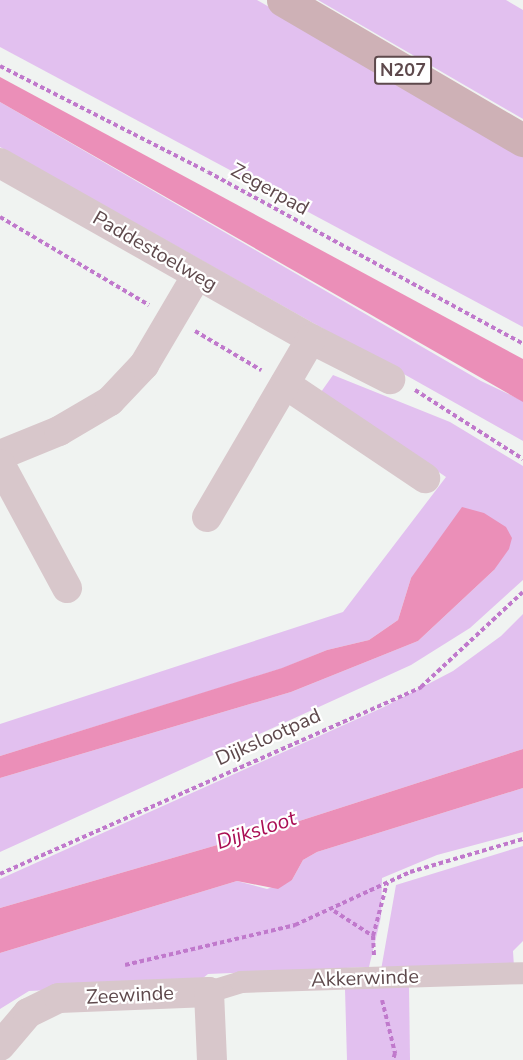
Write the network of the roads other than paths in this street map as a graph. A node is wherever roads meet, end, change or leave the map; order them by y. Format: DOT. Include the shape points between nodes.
graph roads {
  1 [pos="283,0"];
  2 [pos="523,140"];
  3 [pos="0,163"];
  4 [pos="197,275"];
  5 [pos="311,339"];
  6 [pos="390,379"];
  7 [pos="285,384"];
  8 [pos="0,455"];
  9 [pos="0,464"];
  10 [pos="424,478"];
  11 [pos="207,517"];
  12 [pos="68,588"];
  13 [pos="523,973"];
  14 [pos="209,992"];
  15 [pos="0,1046"];
  16 [pos="212,1060"];
  1 -- 2 [label="main road, N207"];
  3 -- 4 [label="street, Paddestoelweg"];
  4 -- 5 [label="street, Paddestoelweg"];
  4 -- 8 [label="street" via="144,365 110,401 59,431"];
  5 -- 6 [label="street, Paddestoelweg"];
  5 -- 7 [label="street"];
  7 -- 10 [label="street"];
  7 -- 11 [label="street"];
  9 -- 12 [label="street"];
  13 -- 14 [label="street, Akkerwinde" via="241,982"];
  14 -- 15 [label="street, Zeewinde" via="59,998 28,1013"];
  14 -- 16 [label="street"];
}
